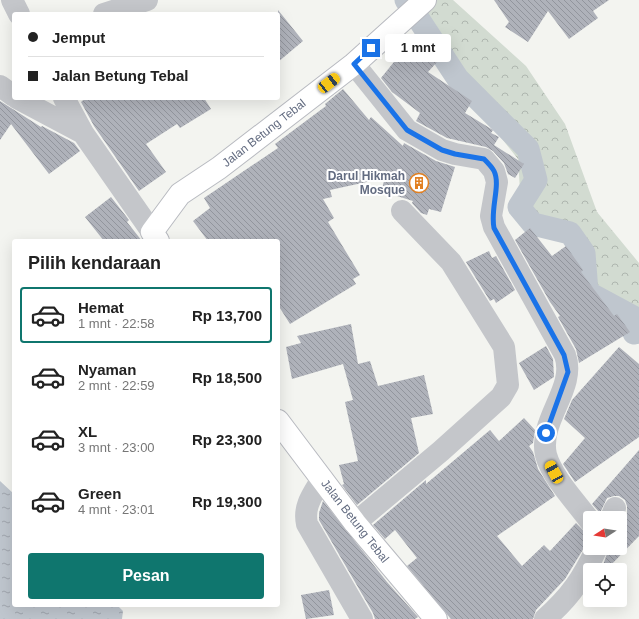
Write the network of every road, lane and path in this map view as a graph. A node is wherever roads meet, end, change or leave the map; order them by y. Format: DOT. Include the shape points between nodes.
graph roads {
  1 [pos="12,0"];
  2 [pos="152,0"];
  3 [pos="417,6"];
  4 [pos="18,12"];
  5 [pos="111,12"];
  6 [pos="354,64"];
  7 [pos="0,86"];
  8 [pos="12,95"];
  9 [pos="21,100"];
  10 [pos="65,100"];
  11 [pos="83,133"];
  12 [pos="402,211"];
  13 [pos="155,236"];
  14 [pos="280,424"];
  15 [pos="322,479"];
  16 [pos="583,511"];
  17 [pos="355,523"];
  18 [pos="594,555"];
  19 [pos="362,619"];
  20 [pos="436,619"];
  21 [pos="545,619"];
  1 -- 4 [label="street"];
  2 -- 5 [label="street"];
  3 -- 6 [label="street, Jalan Betung Tebal"];
  6 -- 13 [label="street, Jalan Betung Tebal" via="219,168 180,194"];
  6 -- 16 [label="street" via="407,130 442,150 484,159 494,171 497,182 491,216 494,228 568,366 546,433 546,453 554,472"];
  7 -- 8 [label="street"];
  9 -- 11 [label="street"];
  10 -- 11 [label="street"];
  11 -- 13 [label="street"];
  12 -- 17 [label="street" via="451,262 504,347 508,385 496,402"];
  14 -- 15 [label="street, Jalan Betung Tebal"];
  15 -- 17 [label="street, Jalan Betung Tebal"];
  15 -- 19 [label="street" via="306,505 307,524"];
  17 -- 20 [label="street, Jalan Betung Tebal"];
  18 -- 21 [label="street" via="575,588"];
}
